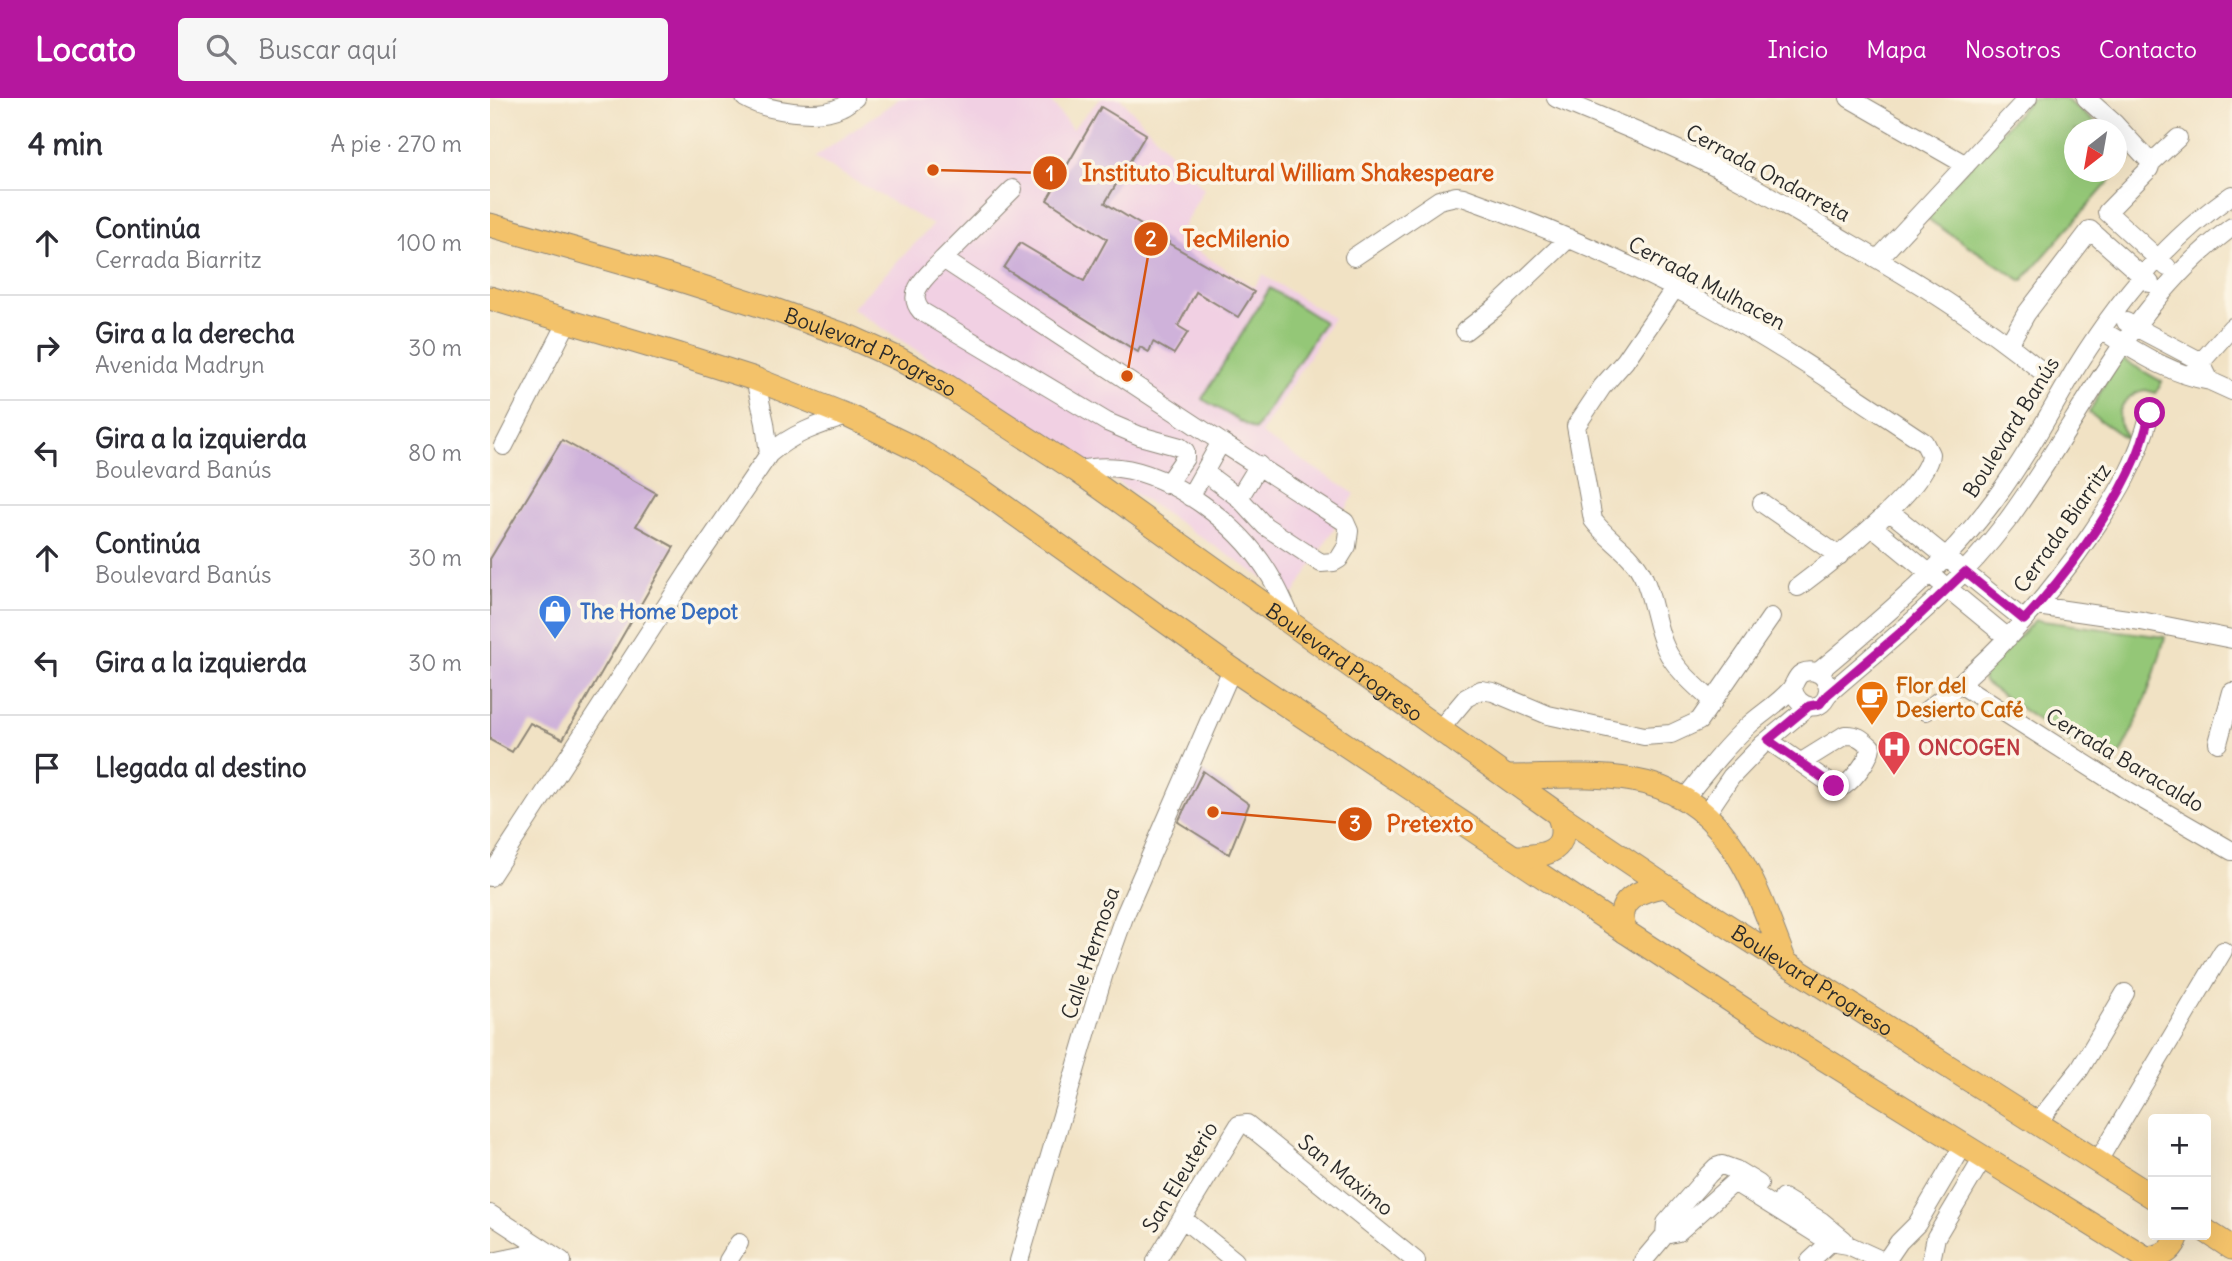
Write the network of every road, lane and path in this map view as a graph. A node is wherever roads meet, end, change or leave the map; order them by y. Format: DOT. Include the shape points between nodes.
graph roads {
  1 [pos="745,98"];
  2 [pos="855,98"];
  3 [pos="1556,98"];
  4 [pos="1849,98"];
  5 [pos="2028,98"];
  6 [pos="2086,98"];
  7 [pos="2178,138"];
  8 [pos="2151,163"];
  9 [pos="1966,165"];
  10 [pos="1013,189"];
  11 [pos="2232,195"];
  12 [pos="490,225"];
  13 [pos="2232,227"];
  14 [pos="1569,238"];
  15 [pos="1354,257"];
  16 [pos="943,259"];
  17 [pos="1878,259"];
  18 [pos="2158,259"];
  19 [pos="2143,276"];
  20 [pos="2177,276"];
  21 [pos="1675,288"];
  22 [pos="2160,294"];
  23 [pos="490,298"];
  24 [pos="2113,314"];
  25 [pos="568,321"];
  26 [pos="2134,327"];
  27 [pos="2232,327"];
  28 [pos="2101,330"];
  29 [pos="1465,331"];
  30 [pos="2009,344"];
  31 [pos="2123,344"];
  32 [pos="2200,361"];
  33 [pos="2039,369"];
  34 [pos="2189,377"];
  35 [pos="755,379"];
  36 [pos="2210,381"];
  37 [pos="2232,391"];
  38 [pos="2150,413"];
  39 [pos="848,416"];
  40 [pos="1222,442"];
  41 [pos="504,446"];
  42 [pos="769,454"];
  43 [pos="1259,466"];
  44 [pos="1076,470"];
  45 [pos="1204,472"];
  46 [pos="1167,484"];
  47 [pos="1190,496"];
  48 [pos="1239,498"];
  49 [pos="1762,503"];
  50 [pos="1889,511"];
  51 [pos="1873,527"];
  52 [pos="1839,556"];
  53 [pos="1947,558"];
  54 [pos="1965,572"];
  55 [pos="1930,574"];
  56 [pos="1798,587"];
  57 [pos="1948,589"];
  58 [pos="2037,606"];
  59 [pos="1771,617"];
  60 [pos="2024,620"];
  61 [pos="1293,623"];
  62 [pos="2008,638"];
  63 [pos="2232,639"];
  64 [pos="1232,669"];
  65 [pos="1816,673"];
  66 [pos="1960,684"];
  67 [pos="1793,688"];
  68 [pos="2232,692"];
  69 [pos="1827,695"];
  70 [pos="1713,702"];
  71 [pos="1809,706"];
  72 [pos="1926,711"];
  73 [pos="1440,729"];
  74 [pos="1768,740"];
  75 [pos="2218,743"];
  76 [pos="1800,763"];
  77 [pos="1508,778"];
  78 [pos="1685,798"];
  79 [pos="1558,814"];
  80 [pos="1706,814"];
  81 [pos="2232,851"];
  82 [pos="1514,857"];
  83 [pos="490,877"];
  84 [pos="1665,886"];
  85 [pos="1626,932"];
  86 [pos="2223,951"];
  87 [pos="1785,962"];
  88 [pos="2125,993"];
  89 [pos="2037,1123"];
  90 [pos="1247,1124"];
  91 [pos="1963,1146"];
  92 [pos="1983,1158"];
  93 [pos="2098,1161"];
  94 [pos="1722,1165"];
  95 [pos="1732,1184"];
  96 [pos="2148,1194"];
  97 [pos="1182,1218"];
  98 [pos="492,1221"];
  99 [pos="1917,1224"];
  100 [pos="2211,1234"];
  101 [pos="1665,1235"];
  102 [pos="1936,1237"];
  103 [pos="1839,1240"];
  104 [pos="2176,1240"];
  105 [pos="739,1243"];
  106 [pos="2232,1248"];
  107 [pos="557,1258"];
  108 [pos="2148,1259"];
  109 [pos="496,1261"];
  110 [pos="728,1261"];
  111 [pos="1019,1261"];
  112 [pos="1156,1261"];
  113 [pos="1235,1261"];
  114 [pos="1416,1261"];
  115 [pos="1643,1261"];
  116 [pos="1810,1261"];
  117 [pos="1885,1261"];
  118 [pos="1931,1261"];
  1 -- 2 [label="street" via="775,109 810,113 840,108"];
  3 -- 17 [label="street, Cerrada Ondarreta" via="1745,183"];
  4 -- 9 [label="street"];
  5 -- 9 [label="street"];
  6 -- 8 [label="street"];
  7 -- 8 [label="street"];
  8 -- 18 [label="street" via="2107,212"];
  9 -- 17 [label="street"];
  10 -- 16 [label="street"];
  11 -- 18 [label="street, Boulevard Banús"];
  12 -- 44 [label="main road, Boulevard Progreso" via="665,275 850,337 947,386"];
  13 -- 20 [label="street"];
  14 -- 15 [label="street, Cerrada Mulhacen" via="1455,196 1439,200"];
  14 -- 21 [label="street, Cerrada Mulhacen"];
  14 -- 29 [label="street"];
  16 -- 40 [label="street"];
  16 -- 46 [label="street" via="917,286 914,299 921,311 1107,422 1180,447 1185,458"];
  17 -- 30 [label="street, Cerrada Ondarreta"];
  18 -- 19 [label="street, Boulevard Banús"];
  18 -- 20 [label="street"];
  19 -- 22 [label="street"];
  19 -- 24 [label="street, Boulevard Banús"];
  19 -- 30 [label="street" via="2090,230"];
  20 -- 22 [label="street"];
  21 -- 50 [label="street, Cerrada Mulhacen" via="1794,355 1924,442 1930,454 1926,470"];
  21 -- 70 [label="street" via="1576,426 1593,520 1601,533 1632,558 1644,578 1666,649 1683,674"];
  22 -- 26 [label="street"];
  23 -- 25 [label="main road"];
  24 -- 26 [label="street"];
  24 -- 28 [label="street, Boulevard Banús"];
  25 -- 35 [label="main road"];
  25 -- 41 [label="street"];
  26 -- 31 [label="street"];
  26 -- 32 [label="street"];
  27 -- 32 [label="street"];
  28 -- 31 [label="street"];
  28 -- 53 [label="street, Boulevard Banús" via="2014,473"];
  30 -- 33 [label="street, Cerrada Ondarreta"];
  31 -- 34 [label="street"];
  31 -- 54 [label="street" via="2018,506"];
  32 -- 34 [label="street"];
  32 -- 36 [label="street"];
  34 -- 36 [label="street"];
  35 -- 39 [label="main road"];
  35 -- 42 [label="street"];
  36 -- 37 [label="street"];
  38 -- 58 [label="street, Cerrada Biarritz" via="2124,483"];
  39 -- 42 [label="street" via="783,441"];
  39 -- 64 [label="main road" via="918,450 977,487"];
  40 -- 43 [label="street"];
  40 -- 45 [label="street"];
  42 -- 83 [label="street"];
  43 -- 48 [label="street"];
  43 -- 48 [label="street" via="1345,522 1349,539 1343,553 1334,562 1321,563 1265,526"];
  44 -- 46 [label="street" via="1121,468"];
  44 -- 61 [label="main road, Boulevard Progreso"];
  45 -- 47 [label="street"];
  45 -- 48 [label="street"];
  46 -- 47 [label="street"];
  47 -- 61 [label="street" via="1250,547 1279,591"];
  49 -- 52 [label="street"];
  50 -- 51 [label="street"];
  50 -- 53 [label="street"];
  51 -- 52 [label="street"];
  51 -- 55 [label="street"];
  52 -- 56 [label="street"];
  53 -- 54 [label="street"];
  53 -- 55 [label="street, Boulevard Banús"];
  54 -- 57 [label="street"];
  54 -- 60 [label="street"];
  55 -- 57 [label="street"];
  55 -- 65 [label="street, Boulevard Banús"];
  57 -- 62 [label="street"];
  57 -- 69 [label="street"];
  58 -- 60 [label="street, Cerrada Biarritz"];
  58 -- 63 [label="street"];
  59 -- 70 [label="street"];
  60 -- 62 [label="street, Cerrada Biarritz"];
  61 -- 73 [label="main road, Boulevard Progreso"];
  62 -- 66 [label="street, Cerrada Biarritz"];
  64 -- 82 [label="main road"];
  64 -- 111 [label="street, Calle Hermosa" via="1104,973"];
  65 -- 67 [label="street" via="1801,674"];
  65 -- 69 [label="street" via="1827,684"];
  66 -- 72 [label="street, Cerrada Biarritz"];
  66 -- 81 [label="street, Cerrada Baracaldo"];
  67 -- 71 [label="street" via="1799,702"];
  67 -- 78 [label="street" via="1750,724"];
  68 -- 75 [label="street"];
  69 -- 71 [label="street" via="1820,704"];
  70 -- 73 [label="street" via="1699,720 1671,734 1644,736 1548,715 1481,690 1466,698"];
  71 -- 74 [label="street"];
  73 -- 77 [label="main road, Boulevard Progreso"];
  74 -- 76 [label="street"];
  74 -- 80 [label="street" via="1731,778"];
  77 -- 78 [label="main road" via="1630,779"];
  77 -- 79 [label="main road, Boulevard Progreso"];
  78 -- 80 [label="main road"];
  79 -- 82 [label="main road" via="1562,841 1542,855"];
  79 -- 84 [label="main road, Boulevard Progreso"];
  80 -- 87 [label="main road" via="1746,866"];
  82 -- 85 [label="main road"];
  84 -- 85 [label="main road" via="1638,892 1629,900 1622,911"];
  84 -- 87 [label="main road, Boulevard Progreso"];
  85 -- 91 [label="main road"];
  86 -- 93 [label="street"];
  87 -- 89 [label="main road, Boulevard Progreso"];
  88 -- 89 [label="street" via="2080,1069"];
  89 -- 93 [label="main road, Boulevard Progreso"];
  90 -- 97 [label="street, San Eleuterio" via="1239,1125"];
  90 -- 114 [label="street, San Maximo"];
  91 -- 92 [label="main road"];
  91 -- 99 [label="street"];
  92 -- 102 [label="street"];
  92 -- 108 [label="main road"];
  93 -- 96 [label="main road, Boulevard Progreso"];
  94 -- 95 [label="street"];
  94 -- 101 [label="street" via="1666,1223"];
  94 -- 103 [label="street"];
  95 -- 101 [label="street" via="1678,1232"];
  95 -- 103 [label="street"];
  97 -- 112 [label="street, San Eleuterio"];
  97 -- 113 [label="street"];
  98 -- 107 [label="street"];
  99 -- 102 [label="street"];
  99 -- 117 [label="street"];
  100 -- 106 [label="main road"];
  101 -- 115 [label="street"];
  102 -- 118 [label="street"];
  103 -- 116 [label="street"];
  103 -- 117 [label="street"];
  104 -- 108 [label="main road" via="2168,1252"];
  105 -- 110 [label="street"];
  107 -- 109 [label="street" via="526,1255"];
}
